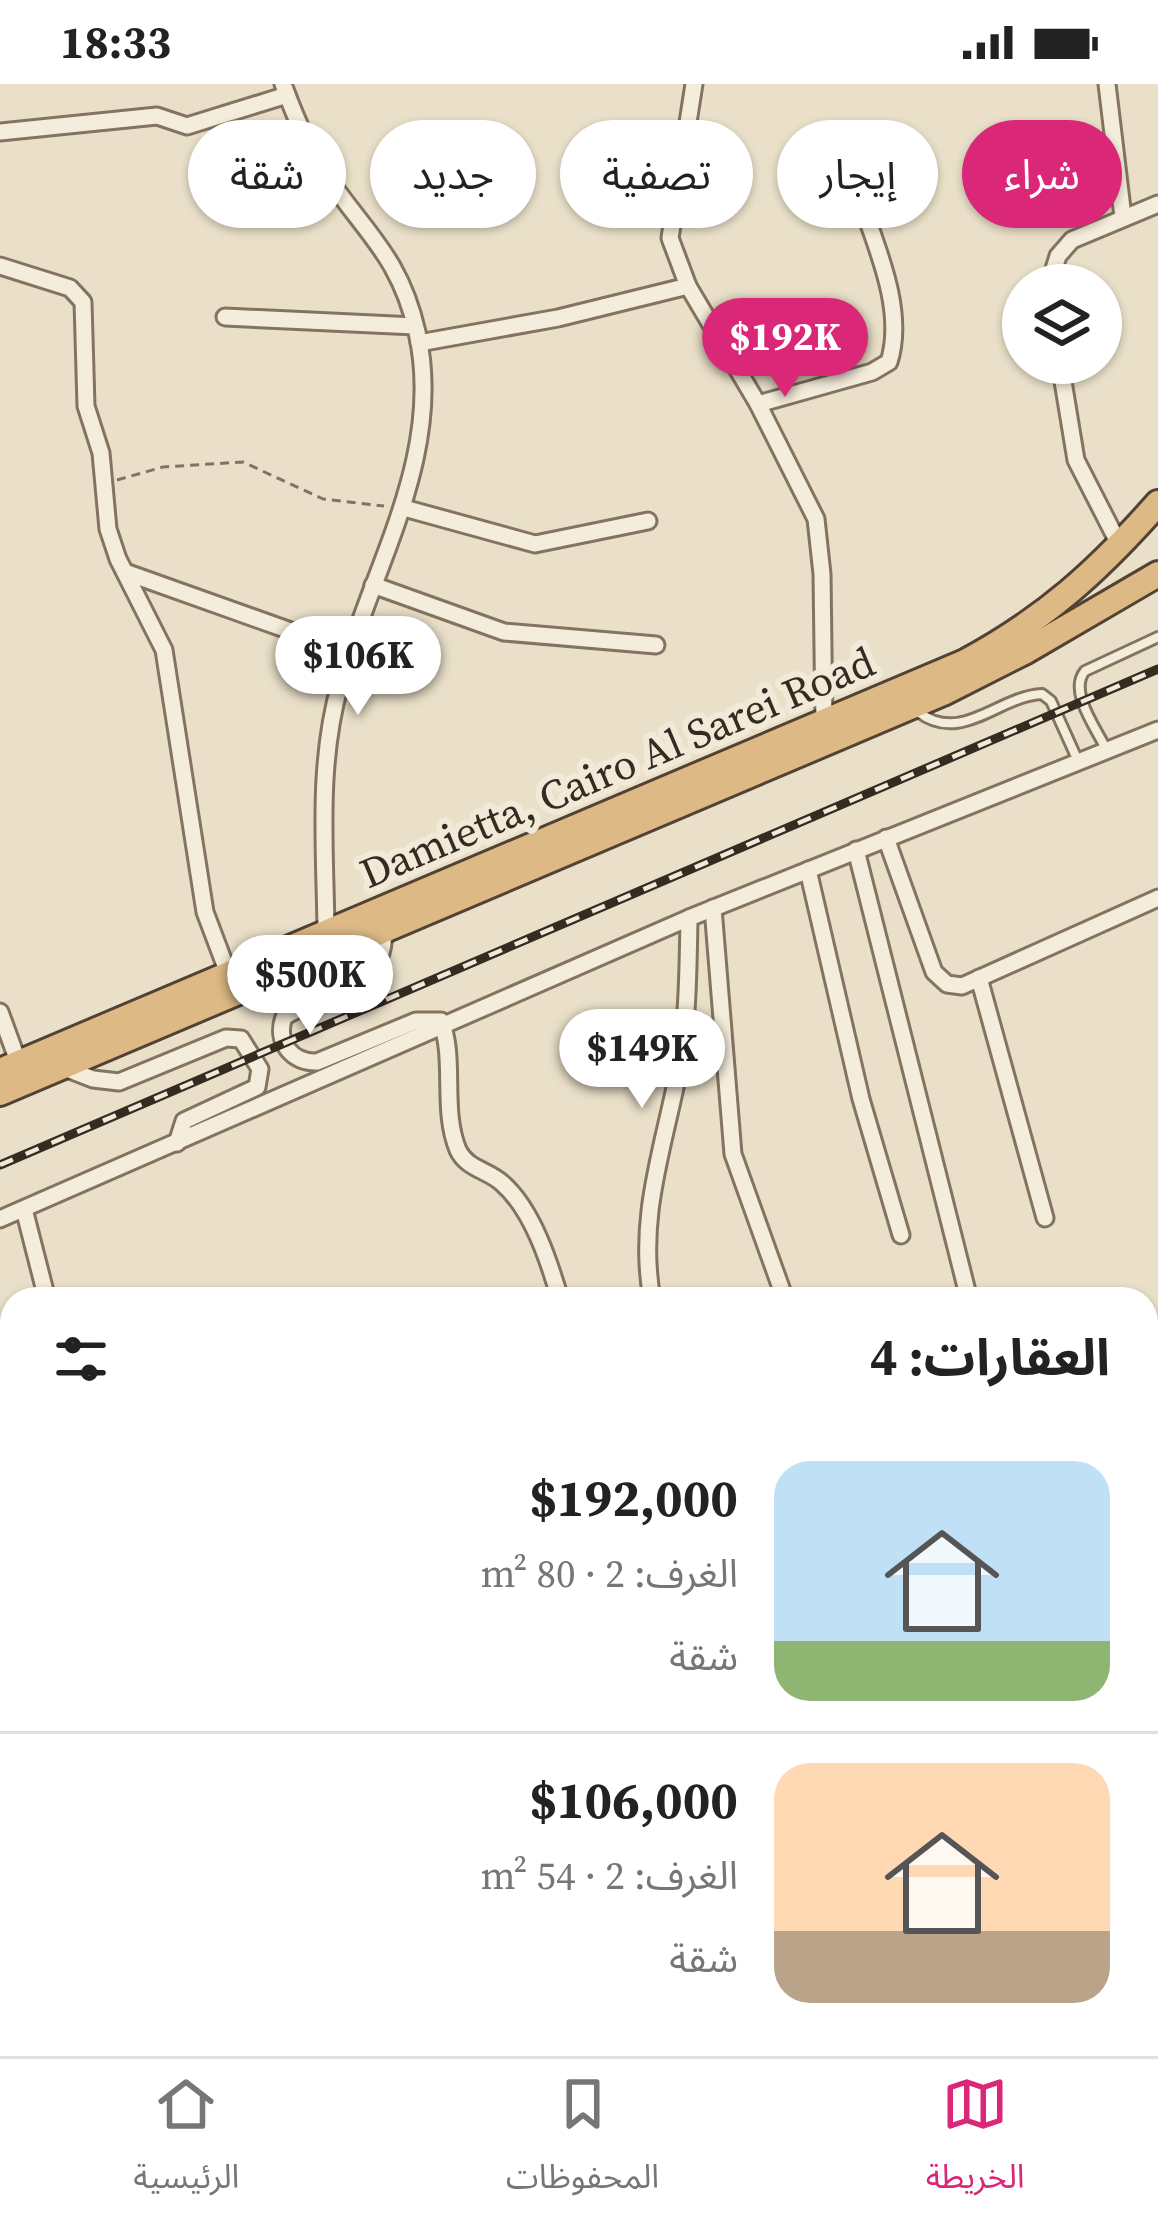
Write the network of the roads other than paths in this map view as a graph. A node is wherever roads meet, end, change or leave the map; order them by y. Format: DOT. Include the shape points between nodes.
graph roads {
  1 [pos="694,84"];
  2 [pos="1107,84"];
  3 [pos="285,90"];
  4 [pos="0,132"];
  5 [pos="1158,204"];
  6 [pos="1123,217"];
  7 [pos="870,228"];
  8 [pos="1057,264"];
  9 [pos="0,266"];
  10 [pos="688,286"];
  11 [pos="225,317"];
  12 [pos="417,334"];
  13 [pos="1063,384"];
  14 [pos="758,404"];
  15 [pos="1158,503"];
  16 [pos="404,508"];
  17 [pos="648,520"];
  18 [pos="1158,522"];
  19 [pos="1120,546"];
  20 [pos="125,572"];
  21 [pos="1158,574"];
  22 [pos="373,585"];
  23 [pos="1158,637"];
  24 [pos="656,645"];
  25 [pos="345,668"];
  26 [pos="913,706"];
  27 [pos="824,724"];
  28 [pos="1158,730"];
  29 [pos="1106,751"];
  30 [pos="1078,761"];
  31 [pos="886,838"];
  32 [pos="856,850"];
  33 [pos="808,870"];
  34 [pos="1158,898"];
  35 [pos="713,908"];
  36 [pos="688,918"];
  37 [pos="326,930"];
  38 [pos="384,931"];
  39 [pos="228,973"];
  40 [pos="979,978"];
  41 [pos="0,1012"];
  42 [pos="444,1024"];
  43 [pos="62,1067"];
  44 [pos="9,1068"];
  45 [pos="0,1093"];
  46 [pos="176,1143"];
  47 [pos="24,1209"];
  48 [pos="1045,1218"];
  49 [pos="0,1219"];
  50 [pos="901,1235"];
  51 [pos="43,1287"];
  52 [pos="556,1287"];
  53 [pos="651,1287"];
  54 [pos="781,1287"];
  55 [pos="966,1287"];
  1 -- 10 [label="street" via="670,228"];
  2 -- 6 [label="street"];
  3 -- 4 [label="street" via="187,127 158,116"];
  3 -- 12 [label="street" via="319,165 391,259"];
  5 -- 6 [label="street"];
  6 -- 8 [label="street" via="1063,248"];
  7 -- 14 [label="street" via="886,277 890,362"];
  9 -- 20 [label="street" via="70,288 83,302 86,406 108,529"];
  10 -- 12 [label="street" via="558,319"];
  10 -- 14 [label="street"];
  11 -- 12 [label="street"];
  12 -- 16 [label="street" via="422,418"];
  13 -- 19 [label="street" via="1076,460"];
  14 -- 27 [label="street" via="816,519"];
  15 -- 19 [label="highway, Damietta, Cairo Al Sarei Road"];
  16 -- 17 [label="street" via="535,544"];
  16 -- 22 [label="street"];
  18 -- 19 [label="highway"];
  19 -- 27 [label="highway, Damietta, Cairo Al Sarei Road" via="1018,632"];
  20 -- 25 [label="street" via="299,634"];
  20 -- 39 [label="street" via="164,650 205,912"];
  21 -- 26 [label="highway, Damietta, Cairo Al Sarei Road"];
  22 -- 24 [label="street" via="505,632"];
  22 -- 25 [label="street"];
  23 -- 29 [label="lane" via="1078,678"];
  25 -- 37 [label="street" via="325,764"];
  26 -- 30 [label="lane" via="933,722 957,725 1042,694"];
  26 -- 38 [label="highway, Damietta, Cairo Al Sarei Road"];
  27 -- 37 [label="highway, Damietta, Cairo Al Sarei Road"];
  28 -- 29 [label="street"];
  29 -- 30 [label="street"];
  30 -- 31 [label="street"];
  31 -- 32 [label="street"];
  31 -- 40 [label="street" via="939,980 962,986"];
  32 -- 33 [label="street"];
  32 -- 55 [label="street"];
  33 -- 35 [label="street"];
  33 -- 50 [label="street"];
  34 -- 40 [label="street"];
  35 -- 36 [label="street"];
  35 -- 54 [label="street" via="733,1154"];
  36 -- 42 [label="street"];
  36 -- 53 [label="street" via="685,1032 646,1232"];
  37 -- 39 [label="highway, Damietta, Cairo Al Sarei Road"];
  38 -- 42 [label="street" via="384,953 365,981 284,1017 292,1057 317,1062 416,1021"];
  38 -- 43 [label="highway, Damietta, Cairo Al Sarei Road"];
  39 -- 44 [label="highway, Damietta, Cairo Al Sarei Road"];
  40 -- 48 [label="street"];
  41 -- 44 [label="street"];
  42 -- 46 [label="street"];
  42 -- 52 [label="street" via="460,1153 521,1207"];
  43 -- 45 [label="highway, Damietta, Cairo Al Sarei Road"];
  43 -- 46 [label="street" via="119,1082 241,1039 260,1069 256,1087 184,1121"];
  46 -- 47 [label="street"];
  47 -- 49 [label="street"];
  47 -- 51 [label="street"];
}
